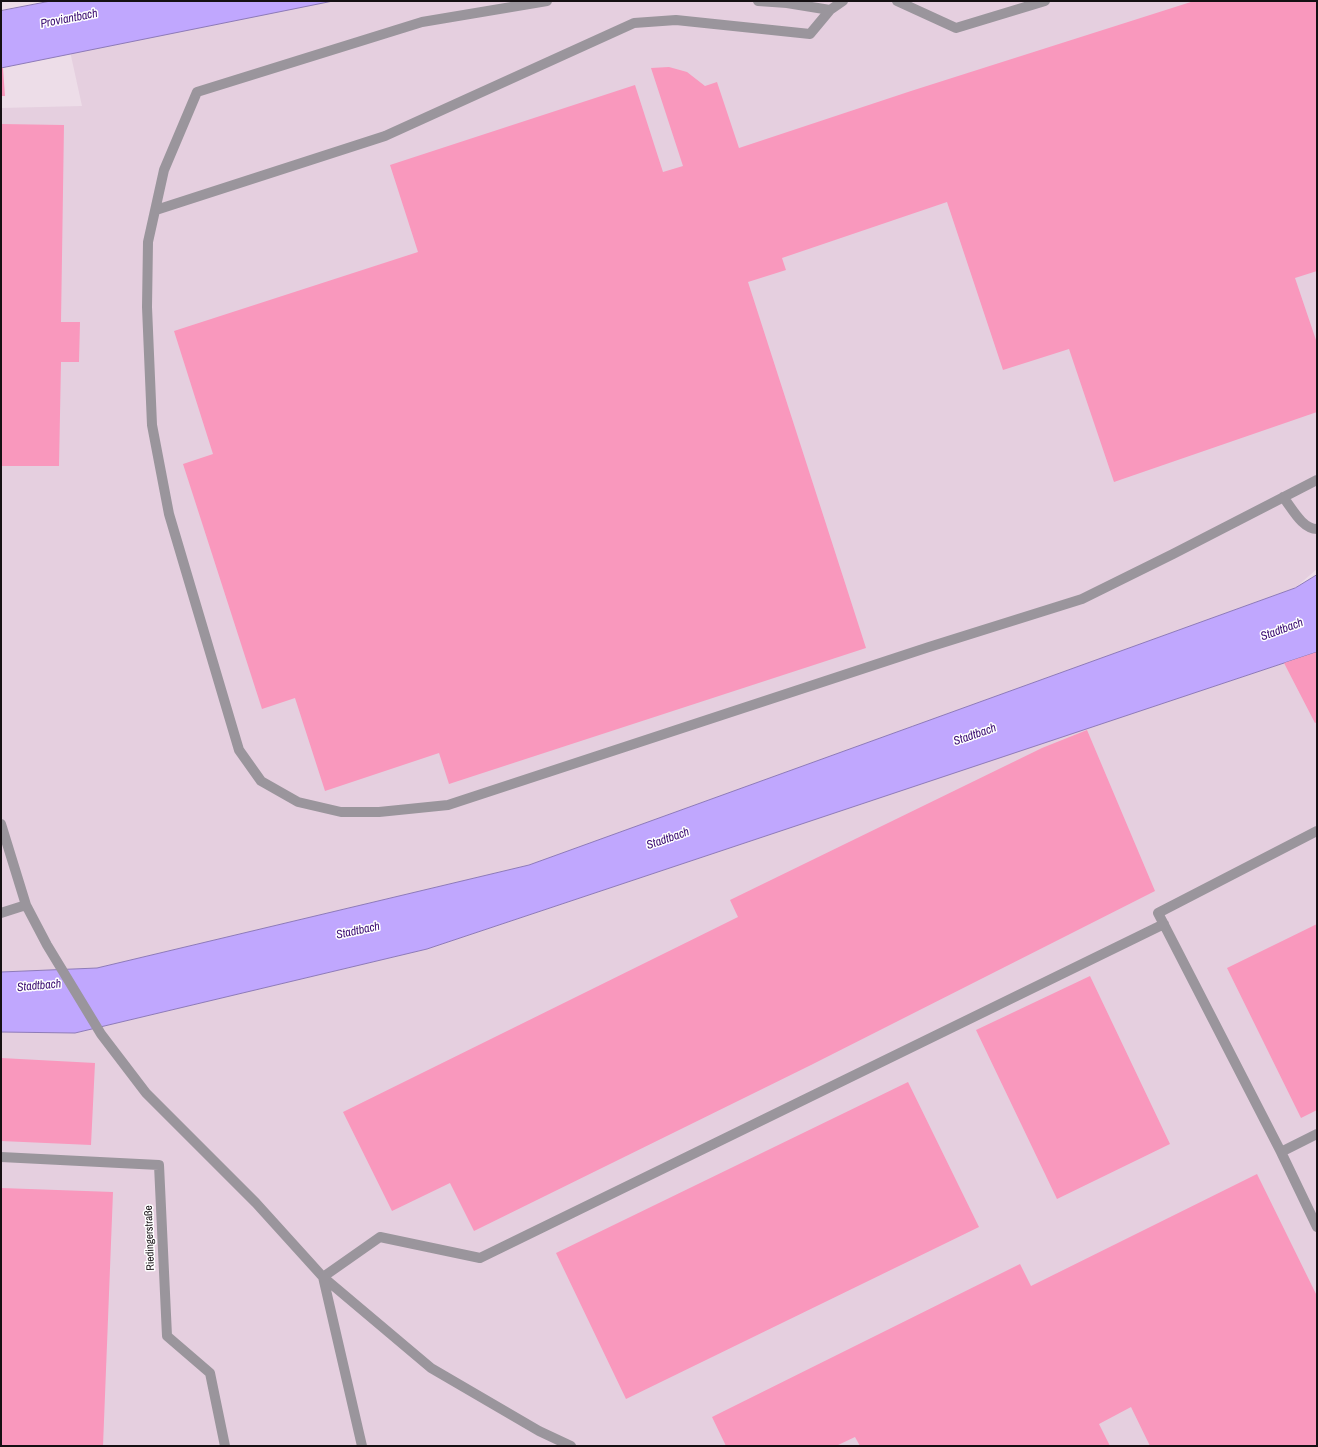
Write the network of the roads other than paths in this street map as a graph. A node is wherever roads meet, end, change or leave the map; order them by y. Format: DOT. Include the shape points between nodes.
graph roads {
  1 [pos="547,1"];
  2 [pos="758,1"];
  3 [pos="843,1"];
  4 [pos="897,1"];
  5 [pos="1045,1"];
  6 [pos="830,10"];
  7 [pos="156,210"];
  8 [pos="1317,480"];
  9 [pos="1283,497"];
  10 [pos="1317,529"];
  11 [pos="1,824"];
  12 [pos="1317,831"];
  13 [pos="26,905"];
  14 [pos="1,913"];
  15 [pos="1164,924"];
  16 [pos="1317,1134"];
  17 [pos="1281,1152"];
  18 [pos="1,1157"];
  19 [pos="1317,1227"];
  20 [pos="323,1277"];
  21 [pos="225,1446"];
  22 [pos="362,1446"];
  23 [pos="571,1446"];
  1 -- 7 [label="lane" via="422,22 197,92 164,170"];
  2 -- 6 [label="lane" via="787,2"];
  3 -- 6 [label="lane"];
  4 -- 5 [label="lane" via="956,28"];
  6 -- 7 [label="lane" via="810,34 676,20 634,23 384,136"];
  7 -- 9 [label="lane" via="148,242 147,307 152,425 169,514 239,750 261,781 298,802 341,812 379,812 448,805 930,646 1082,599"];
  8 -- 9 [label="lane"];
  9 -- 10 [label="lane" via="1301,521 1312,529"];
  11 -- 13 [label="lane"];
  12 -- 15 [label="lane" via="1158,913"];
  13 -- 14 [label="lane"];
  13 -- 20 [label="lane" via="101,1034 146,1093 256,1203"];
  15 -- 17 [label="lane"];
  15 -- 20 [label="lane" via="480,1258 380,1237"];
  16 -- 17 [label="lane"];
  17 -- 19 [label="lane"];
  18 -- 21 [label="lane, Riedingerstraße" via="159,1165 167,1336 210,1373"];
  20 -- 22 [label="lane"];
  20 -- 23 [label="lane" via="431,1368 539,1432"];
}
